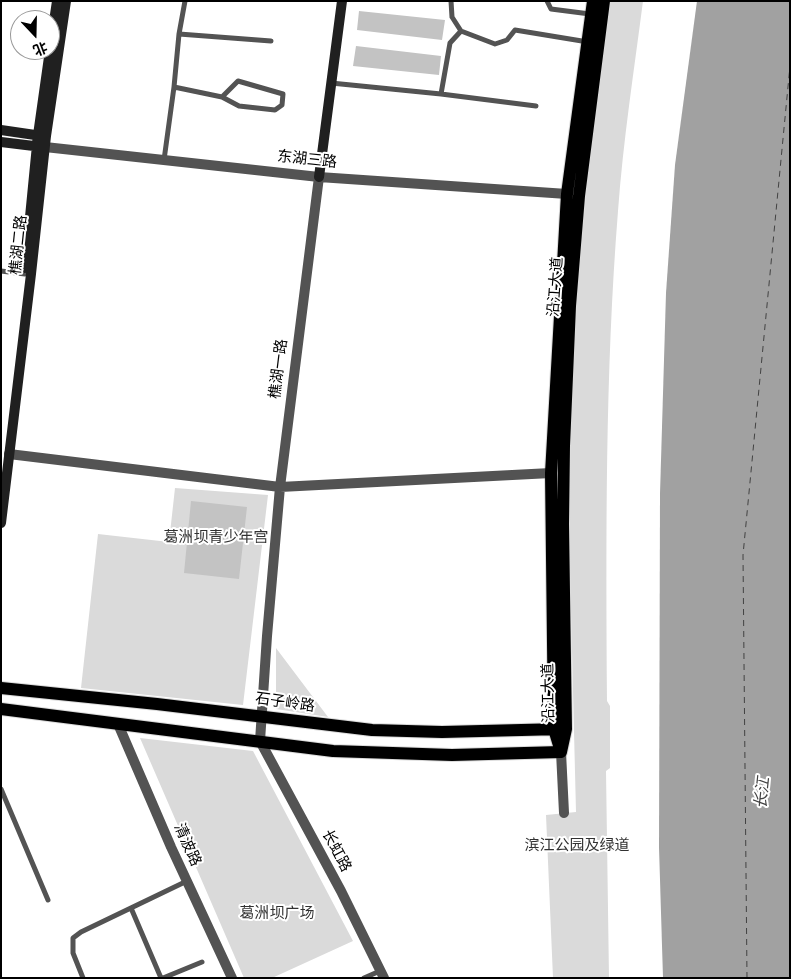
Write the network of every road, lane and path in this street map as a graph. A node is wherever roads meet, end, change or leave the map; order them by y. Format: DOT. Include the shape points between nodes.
graph roads {
  1 [pos="66,1"];
  2 [pos="185,1"];
  3 [pos="342,1"];
  4 [pos="451,1"];
  5 [pos="547,1"];
  6 [pos="593,1"];
  7 [pos="604,1"];
  8 [pos="591,14"];
  9 [pos="461,31"];
  10 [pos="180,34"];
  11 [pos="271,41"];
  12 [pos="588,42"];
  13 [pos="49,60"];
  14 [pos="331,83"];
  15 [pos="174,86"];
  16 [pos="441,94"];
  17 [pos="222,97"];
  18 [pos="536,106"];
  19 [pos="1,130"];
  20 [pos="42,136"];
  21 [pos="1,142"];
  22 [pos="41,146"];
  23 [pos="164,160"];
  24 [pos="319,177"];
  25 [pos="568,194"];
  26 [pos="1,271"];
  27 [pos="25,274"];
  28 [pos="10,454"];
  29 [pos="1,468"];
  30 [pos="551,473"];
  31 [pos="280,487"];
  32 [pos="1,523"];
  33 [pos="1,688"];
  34 [pos="1,709"];
  35 [pos="262,716"];
  36 [pos="118,724"];
  37 [pos="560,729"];
  38 [pos="260,741"];
  39 [pos="561,752"];
  40 [pos="1,789"];
  41 [pos="564,813"];
  42 [pos="187,881"];
  43 [pos="48,900"];
  44 [pos="131,908"];
  45 [pos="202,962"];
  46 [pos="382,974"];
  47 [pos="83,978"];
  48 [pos="162,978"];
  49 [pos="232,978"];
  50 [pos="364,978"];
  1 -- 20 [label="main road, 樵湖二路"];
  2 -- 10 [label="lane"];
  3 -- 14 [label="main road, 樵湖一路"];
  4 -- 9 [label="lane" via="452,17"];
  5 -- 8 [label="lane" via="550,10"];
  6 -- 8 [label="main road, 沿江大道"];
  7 -- 37 [label="main road, 沿江大道" via="579,196 570,315 564,446"];
  8 -- 12 [label="main road, 沿江大道"];
  9 -- 12 [label="lane" via="495,44 507,40 516,30"];
  9 -- 16 [label="lane" via="450,43"];
  10 -- 11 [label="lane"];
  10 -- 15 [label="lane"];
  12 -- 25 [label="main road, 沿江大道"];
  13 -- 20 [label="main road, 樵湖二路"];
  14 -- 16 [label="lane"];
  14 -- 24 [label="main road, 樵湖一路"];
  15 -- 17 [label="lane"];
  15 -- 23 [label="lane"];
  16 -- 18 [label="lane"];
  17 -- 17 [label="lane" via="239,106 275,110 282,104 283,94 238,81"];
  19 -- 20 [label="main road"];
  20 -- 22 [label="main road, 樵湖二路"];
  21 -- 22 [label="main road"];
  22 -- 23 [label="street, 东湖三路"];
  22 -- 27 [label="main road, 樵湖二路"];
  22 -- 28 [label="main road, 樵湖二路" via="32,274"];
  23 -- 24 [label="street, 东湖三路"];
  24 -- 25 [label="street, 东湖三路"];
  24 -- 31 [label="street, 樵湖一路"];
  25 -- 30 [label="main road, 沿江大道"];
  26 -- 27 [label="lane"];
  27 -- 29 [label="main road, 樵湖二路"];
  28 -- 31 [label="street"];
  28 -- 32 [label="main road, 樵湖二路"];
  30 -- 31 [label="street"];
  30 -- 37 [label="main road, 沿江大道"];
  31 -- 35 [label="street, 樵湖一路"];
  33 -- 35 [label="main road, 石子岭路"];
  34 -- 36 [label="main road"];
  35 -- 37 [label="main road, 石子岭路" via="372,730"];
  35 -- 38 [label="street, 樵湖一路"];
  36 -- 38 [label="main road"];
  36 -- 42 [label="street, 清波路"];
  37 -- 39 [label="main road, 沿江大道"];
  38 -- 39 [label="main road" via="333,751 402,755"];
  38 -- 46 [label="street, 长虹路"];
  39 -- 41 [label="street"];
  40 -- 43 [label="lane"];
  42 -- 44 [label="lane"];
  42 -- 49 [label="street, 清波路"];
  44 -- 47 [label="lane" via="73,938 73,953"];
  44 -- 48 [label="lane"];
  45 -- 48 [label="lane"];
  46 -- 50 [label="lane"];
}
